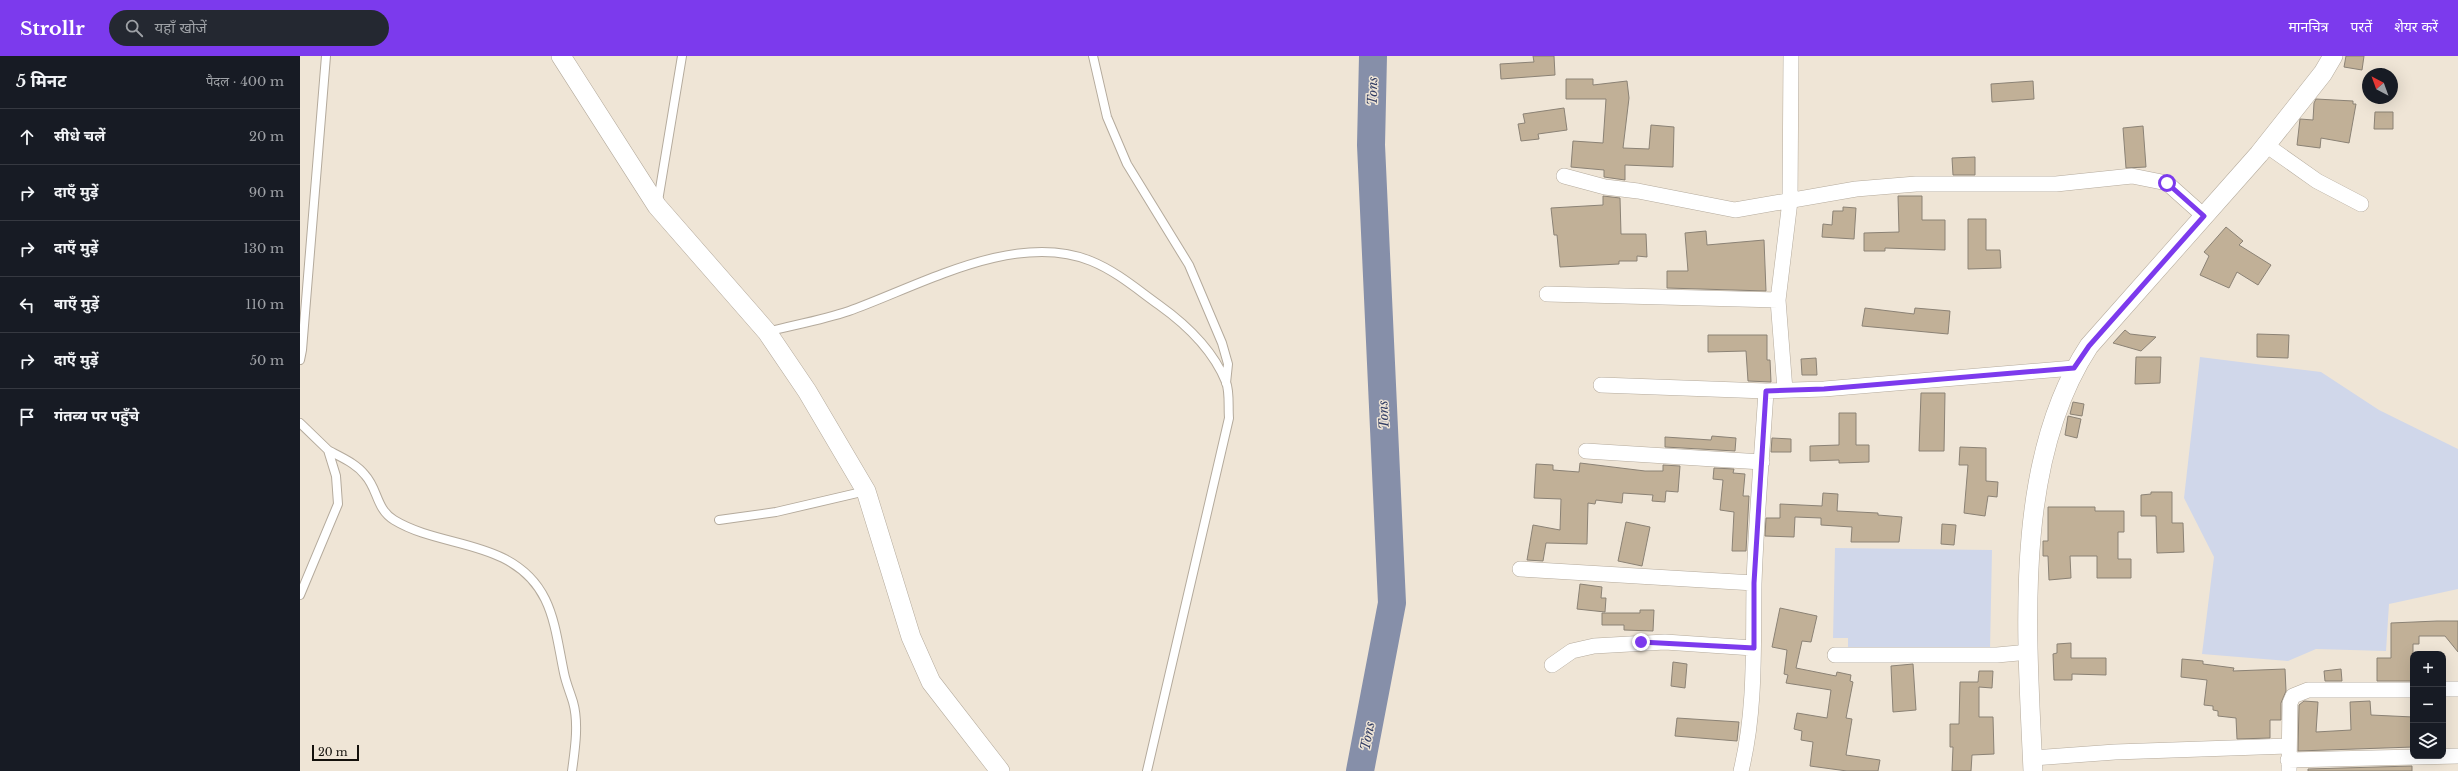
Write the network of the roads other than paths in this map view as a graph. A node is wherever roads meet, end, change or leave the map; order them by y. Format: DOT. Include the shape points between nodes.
graph roads {
  1 [pos="326,56"];
  2 [pos="561,56"];
  3 [pos="682,56"];
  4 [pos="1093,56"];
  5 [pos="1790,56"];
  6 [pos="2328,59"];
  7 [pos="2266,145"];
  8 [pos="1564,176"];
  9 [pos="1790,201"];
  10 [pos="2361,204"];
  11 [pos="657,206"];
  12 [pos="2204,216"];
  13 [pos="1547,294"];
  14 [pos="1778,300"];
  15 [pos="767,332"];
  16 [pos="301,350"];
  17 [pos="300,360"];
  18 [pos="2074,368"];
  19 [pos="1226,383"];
  20 [pos="1601,385"];
  21 [pos="1785,390"];
  22 [pos="1766,391"];
  23 [pos="300,423"];
  24 [pos="328,450"];
  25 [pos="1586,451"];
  26 [pos="1762,462"];
  27 [pos="866,491"];
  28 [pos="718,520"];
  29 [pos="1520,568"];
  30 [pos="1754,583"];
  31 [pos="300,595"];
  32 [pos="1754,648"];
  33 [pos="2029,652"];
  34 [pos="1835,655"];
  35 [pos="1552,665"];
  36 [pos="2446,689"];
  37 [pos="2458,689"];
  38 [pos="2410,690"];
  39 [pos="2458,756"];
  40 [pos="2289,759"];
  41 [pos="2033,764"];
  42 [pos="572,771"];
  43 [pos="1000,771"];
  44 [pos="1147,771"];
  45 [pos="1741,771"];
  1 -- 16 [label="lane"];
  2 -- 11 [label="street"];
  3 -- 11 [label="lane"];
  4 -- 19 [label="lane" via="1107,117 1127,164 1189,265 1222,343 1228,364"];
  5 -- 9 [label="street"];
  6 -- 7 [label="street"];
  7 -- 10 [label="street" via="2317,181"];
  7 -- 12 [label="street"];
  8 -- 9 [label="street" via="1605,187 1735,210"];
  9 -- 12 [label="street" via="1856,189 1916,184 2056,184 2132,176 2167,183"];
  9 -- 14 [label="street"];
  11 -- 15 [label="street"];
  12 -- 18 [label="street" via="2089,346"];
  13 -- 14 [label="street"];
  14 -- 21 [label="street"];
  15 -- 19 [label="lane" via="846,312 958,268 1010,253 1051,252 1091,261 1126,281 1163,308 1186,326 1207,349"];
  15 -- 27 [label="street" via="807,392"];
  16 -- 17 [label="lane"];
  18 -- 21 [label="street"];
  18 -- 33 [label="street" via="2052,425 2037,481 2031,540"];
  19 -- 44 [label="lane" via="1229,418 1224,445"];
  20 -- 22 [label="street"];
  21 -- 22 [label="street"];
  22 -- 26 [label="street"];
  23 -- 24 [label="lane"];
  24 -- 31 [label="lane" via="336,476 338,504"];
  24 -- 42 [label="lane" via="366,475 384,512 394,520 441,538 487,550 505,559 521,570 544,595 553,615 566,684 573,702 576,731"];
  25 -- 26 [label="street"];
  26 -- 30 [label="street"];
  27 -- 28 [label="lane" via="776,512"];
  27 -- 43 [label="street" via="911,637 931,682"];
  29 -- 30 [label="street"];
  30 -- 32 [label="street"];
  32 -- 35 [label="street" via="1665,642 1594,646 1572,651"];
  32 -- 45 [label="street" via="1750,717"];
  33 -- 34 [label="street" via="1997,655"];
  33 -- 41 [label="street"];
  36 -- 37 [label="street"];
  38 -- 40 [label="street" via="2302,692 2293,696 2290,703"];
  39 -- 40 [label="street"];
  40 -- 41 [label="street" via="2115,752"];
}
